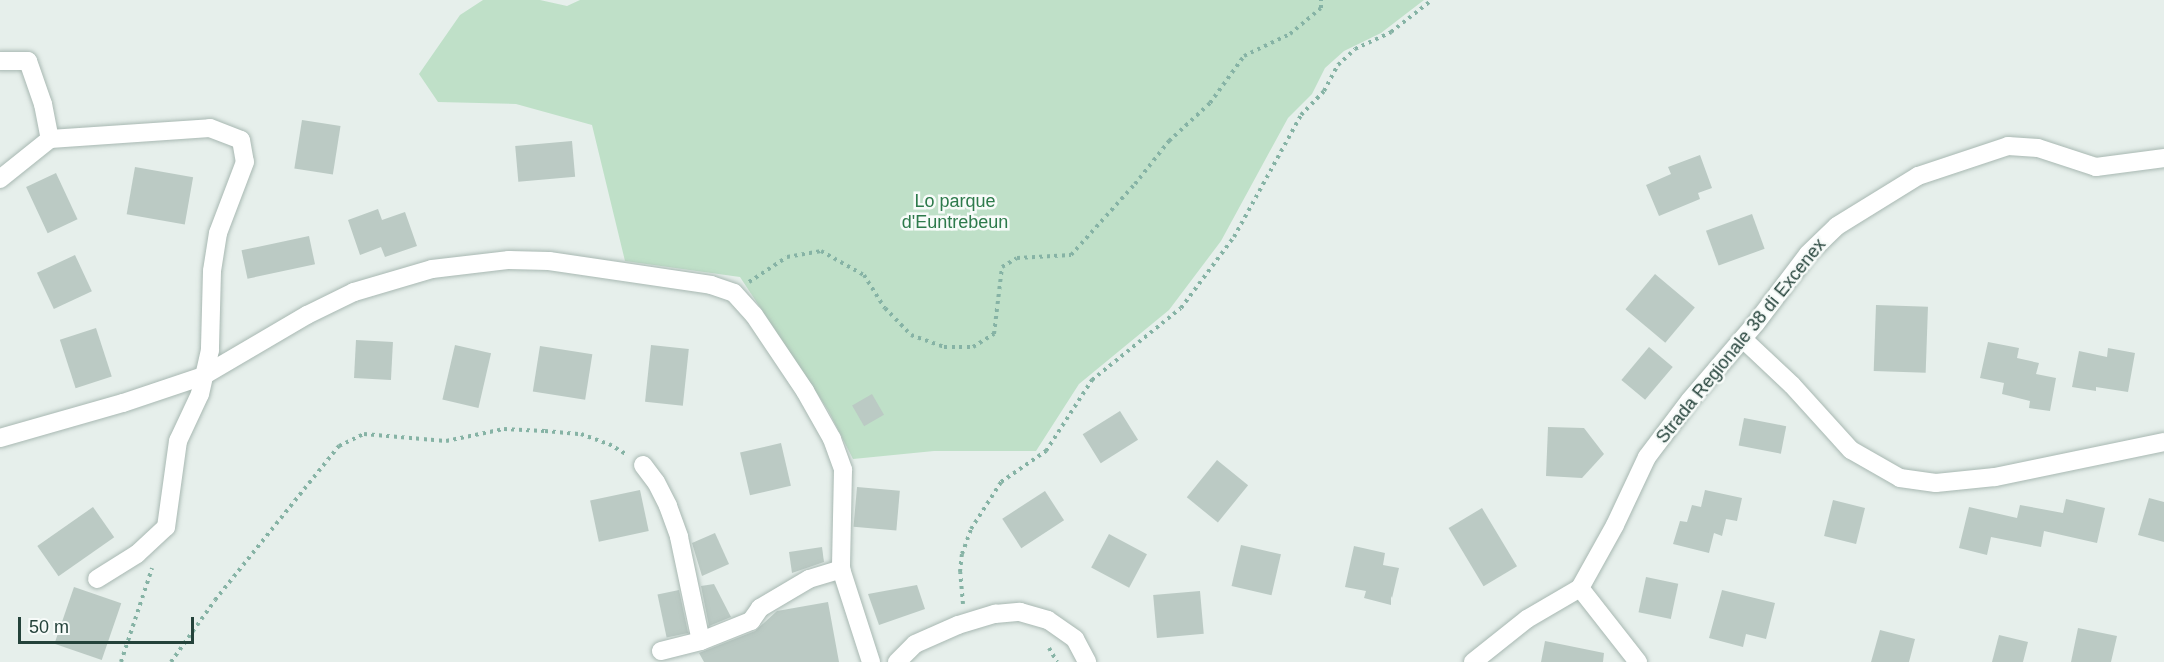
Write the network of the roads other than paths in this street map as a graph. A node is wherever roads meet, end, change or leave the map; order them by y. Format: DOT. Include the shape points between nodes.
graph roads {
  1 [pos="0,62"];
  2 [pos="50,139"];
  3 [pos="2164,158"];
  4 [pos="0,179"];
  5 [pos="1743,339"];
  6 [pos="203,376"];
  7 [pos="0,438"];
  8 [pos="2164,442"];
  9 [pos="643,465"];
  10 [pos="842,568"];
  11 [pos="97,579"];
  12 [pos="1580,588"];
  13 [pos="701,641"];
  14 [pos="661,651"];
  15 [pos="871,662"];
  16 [pos="897,662"];
  17 [pos="1087,662"];
  18 [pos="1473,662"];
  19 [pos="1638,662"];
  1 -- 2 [label="street" via="28,61"];
  2 -- 4 [label="street"];
  2 -- 6 [label="street" via="210,128 241,140 245,162 218,233 212,271 210,350"];
  3 -- 5 [label="street, Strada Regionale 38 di Excenex" via="2096,167 2038,148 2008,146 1918,176 1837,226 1808,254"];
  5 -- 8 [label="street" via="1792,385 1851,450 1900,478 1936,483 1995,477"];
  5 -- 12 [label="street, Strada Regionale 38 di Excenex" via="1647,457 1616,525"];
  6 -- 7 [label="street"];
  6 -- 10 [label="street" via="354,292 432,268 508,260 549,261 711,285 734,293 754,315 832,439 843,470"];
  6 -- 11 [label="street" via="200,394 178,441 166,527 137,554"];
  9 -- 13 [label="street" via="660,490 679,537"];
  10 -- 13 [label="street" via="809,579 760,608 751,621"];
  10 -- 15 [label="street"];
  12 -- 18 [label="street, Strada Regionale 38 di Excenex" via="1527,619"];
  12 -- 19 [label="street"];
  13 -- 14 [label="street"];
  16 -- 17 [label="street" via="915,644 958,625 995,614 1020,612 1048,620 1075,639"];
}
